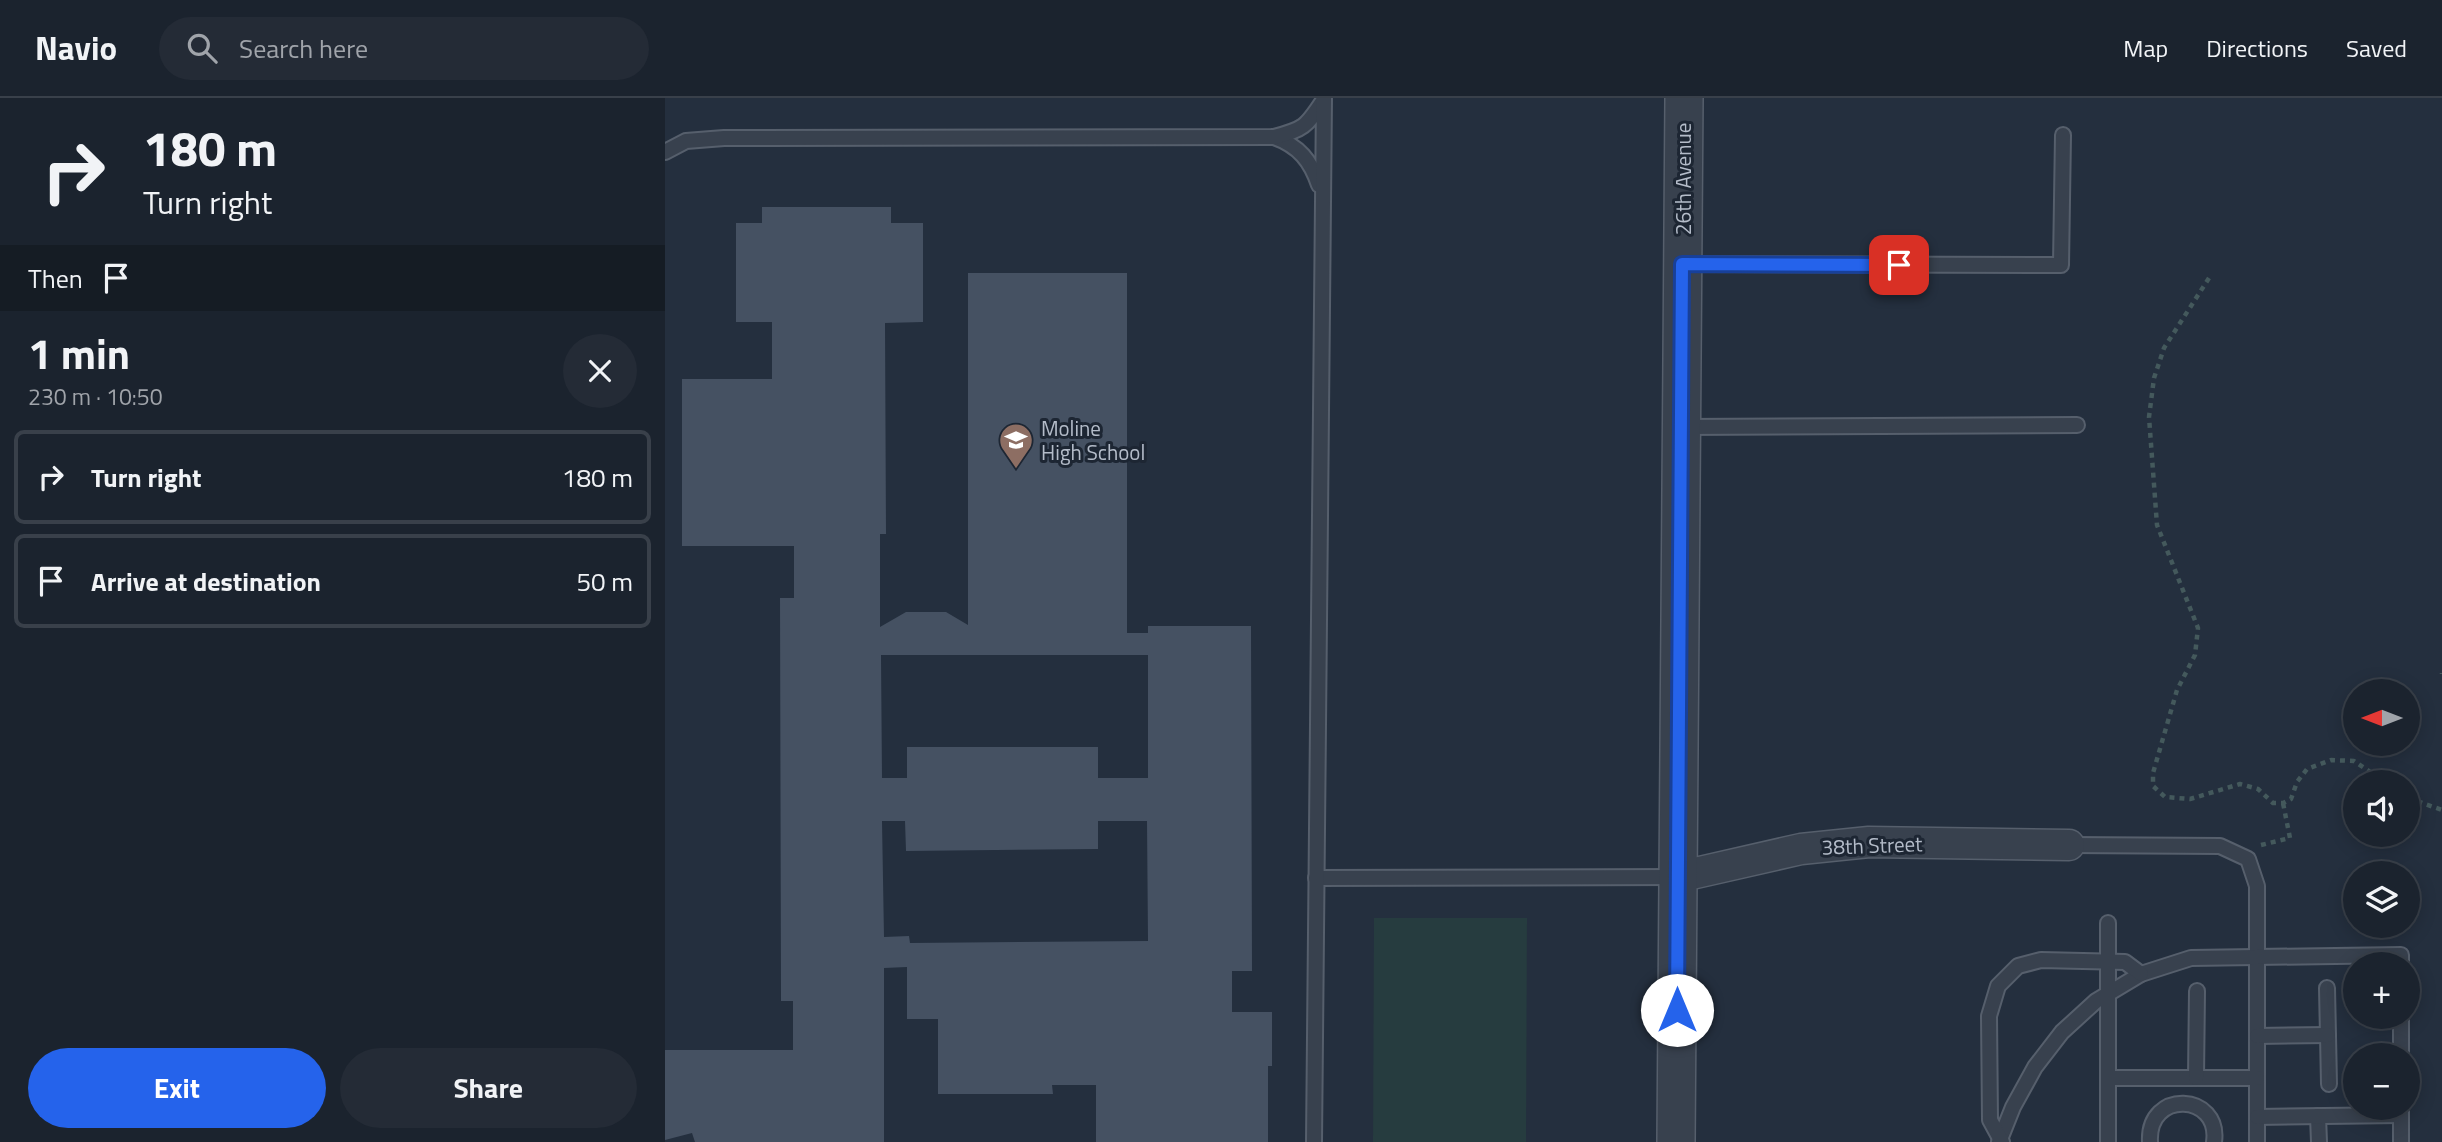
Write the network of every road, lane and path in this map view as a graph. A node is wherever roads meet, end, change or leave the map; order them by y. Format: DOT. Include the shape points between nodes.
graph roads {
  1 [pos="1684,98"];
  2 [pos="1324,99"];
  3 [pos="2063,135"];
  4 [pos="1274,137"];
  5 [pos="665,152"];
  6 [pos="1323,200"];
  7 [pos="1682,264"];
  8 [pos="2209,278"];
  9 [pos="2077,425"];
  10 [pos="1681,428"];
  11 [pos="2367,770"];
  12 [pos="2420,802"];
  13 [pos="2283,803"];
  14 [pos="2442,810"];
  15 [pos="2069,845"];
  16 [pos="2248,859"];
  17 [pos="1678,877"];
  18 [pos="1316,878"];
  19 [pos="2108,923"];
  20 [pos="2257,956"];
  21 [pos="2343,956"];
  22 [pos="2108,962"];
  23 [pos="2141,974"];
  24 [pos="2327,988"];
  25 [pos="2197,991"];
  26 [pos="2108,994"];
  27 [pos="2328,1035"];
  28 [pos="2257,1036"];
  29 [pos="2108,1078"];
  30 [pos="2180,1078"];
  31 [pos="2196,1078"];
  32 [pos="2257,1078"];
  33 [pos="2329,1084"];
  34 [pos="2180,1103"];
  35 [pos="2343,1114"];
  36 [pos="2318,1116"];
  37 [pos="2257,1117"];
  38 [pos="2401,1120"];
  39 [pos="2000,1140"];
  40 [pos="1314,1142"];
  41 [pos="1676,1142"];
  42 [pos="2108,1142"];
  43 [pos="2150,1142"];
  44 [pos="2214,1142"];
  45 [pos="2257,1142"];
  46 [pos="2319,1142"];
  47 [pos="2401,1142"];
  1 -- 7 [label="street, 26th Avenue"];
  2 -- 4 [label="lane" via="1308,124"];
  2 -- 6 [label="lane"];
  3 -- 7 [label="lane" via="2061,265"];
  4 -- 5 [label="lane" via="724,138 686,141"];
  4 -- 6 [label="lane" via="1305,155"];
  6 -- 18 [label="lane"];
  7 -- 10 [label="street, 26th Avenue"];
  8 -- 13 [label="path" via="2164,348 2149,417 2157,526 2198,628 2195,655 2177,690 2153,786 2165,797 2190,799 2240,784 2258,789 2273,803"];
  9 -- 10 [label="lane"];
  10 -- 17 [label="street, 26th Avenue"];
  11 -- 13 [label="path" via="2354,761 2331,761 2307,769 2291,799"];
  12 -- 14 [label="path"];
  13 -- 16 [label="path" via="2290,838 2263,844"];
  15 -- 16 [label="lane" via="2220,846"];
  15 -- 17 [label="street, 38th Street" via="1869,842 1801,849"];
  16 -- 20 [label="lane" via="2257,886"];
  17 -- 18 [label="lane"];
  17 -- 41 [label="street, 26th Avenue"];
  18 -- 40 [label="lane"];
  19 -- 22 [label="lane"];
  20 -- 21 [label="lane"];
  20 -- 23 [label="lane" via="2191,958"];
  20 -- 28 [label="lane"];
  22 -- 23 [label="lane" via="2125,962"];
  22 -- 26 [label="lane"];
  22 -- 39 [label="lane" via="2041,960 2018,966 1998,986 1989,1016 1990,1120"];
  23 -- 26 [label="lane"];
  24 -- 27 [label="lane"];
  25 -- 31 [label="lane"];
  26 -- 29 [label="lane"];
  26 -- 39 [label="lane" via="2062,1032 2035,1068"];
  27 -- 28 [label="lane"];
  27 -- 33 [label="lane"];
  28 -- 32 [label="lane"];
  29 -- 30 [label="lane"];
  29 -- 42 [label="lane"];
  30 -- 31 [label="lane"];
  30 -- 34 [label="lane"];
  31 -- 32 [label="lane"];
  32 -- 37 [label="lane"];
  34 -- 43 [label="lane" via="2155,1118"];
  34 -- 44 [label="lane" via="2193,1105 2209,1117"];
  35 -- 36 [label="lane"];
  36 -- 37 [label="lane"];
  36 -- 46 [label="lane"];
  37 -- 45 [label="lane"];
  38 -- 47 [label="lane"];
}
